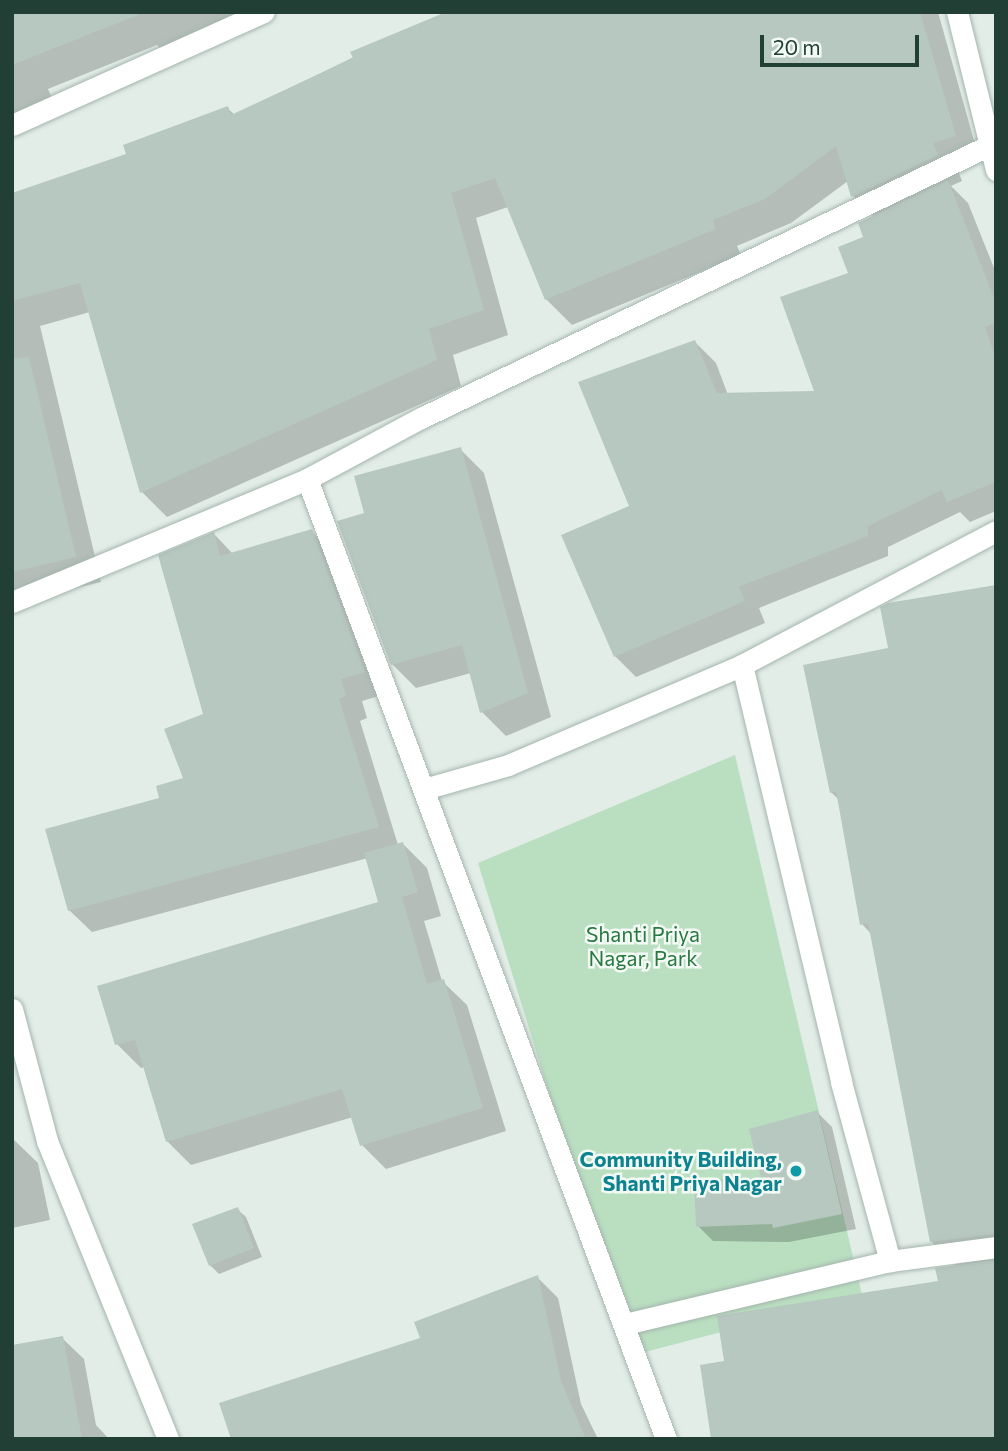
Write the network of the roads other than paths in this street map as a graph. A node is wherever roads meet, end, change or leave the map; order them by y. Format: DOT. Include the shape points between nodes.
graph roads {
  1 [pos="264,12"];
  2 [pos="957,12"];
  3 [pos="12,125"];
  4 [pos="990,145"];
  5 [pos="996,170"];
  6 [pos="307,479"];
  7 [pos="996,531"];
  8 [pos="12,602"];
  9 [pos="742,665"];
  10 [pos="424,789"];
  11 [pos="12,1009"];
  12 [pos="996,1247"];
  13 [pos="890,1261"];
  14 [pos="625,1324"];
  15 [pos="168,1439"];
  16 [pos="666,1439"];
  1 -- 3 [label="street"];
  2 -- 4 [label="street"];
  4 -- 5 [label="street"];
  4 -- 6 [label="street" via="421,418"];
  6 -- 8 [label="street"];
  6 -- 10 [label="street"];
  7 -- 9 [label="street"];
  9 -- 10 [label="street" via="508,765"];
  9 -- 13 [label="street" via="841,1082"];
  10 -- 14 [label="street"];
  11 -- 15 [label="street" via="47,1141"];
  12 -- 13 [label="street"];
  13 -- 14 [label="street"];
  14 -- 16 [label="street"];
}
